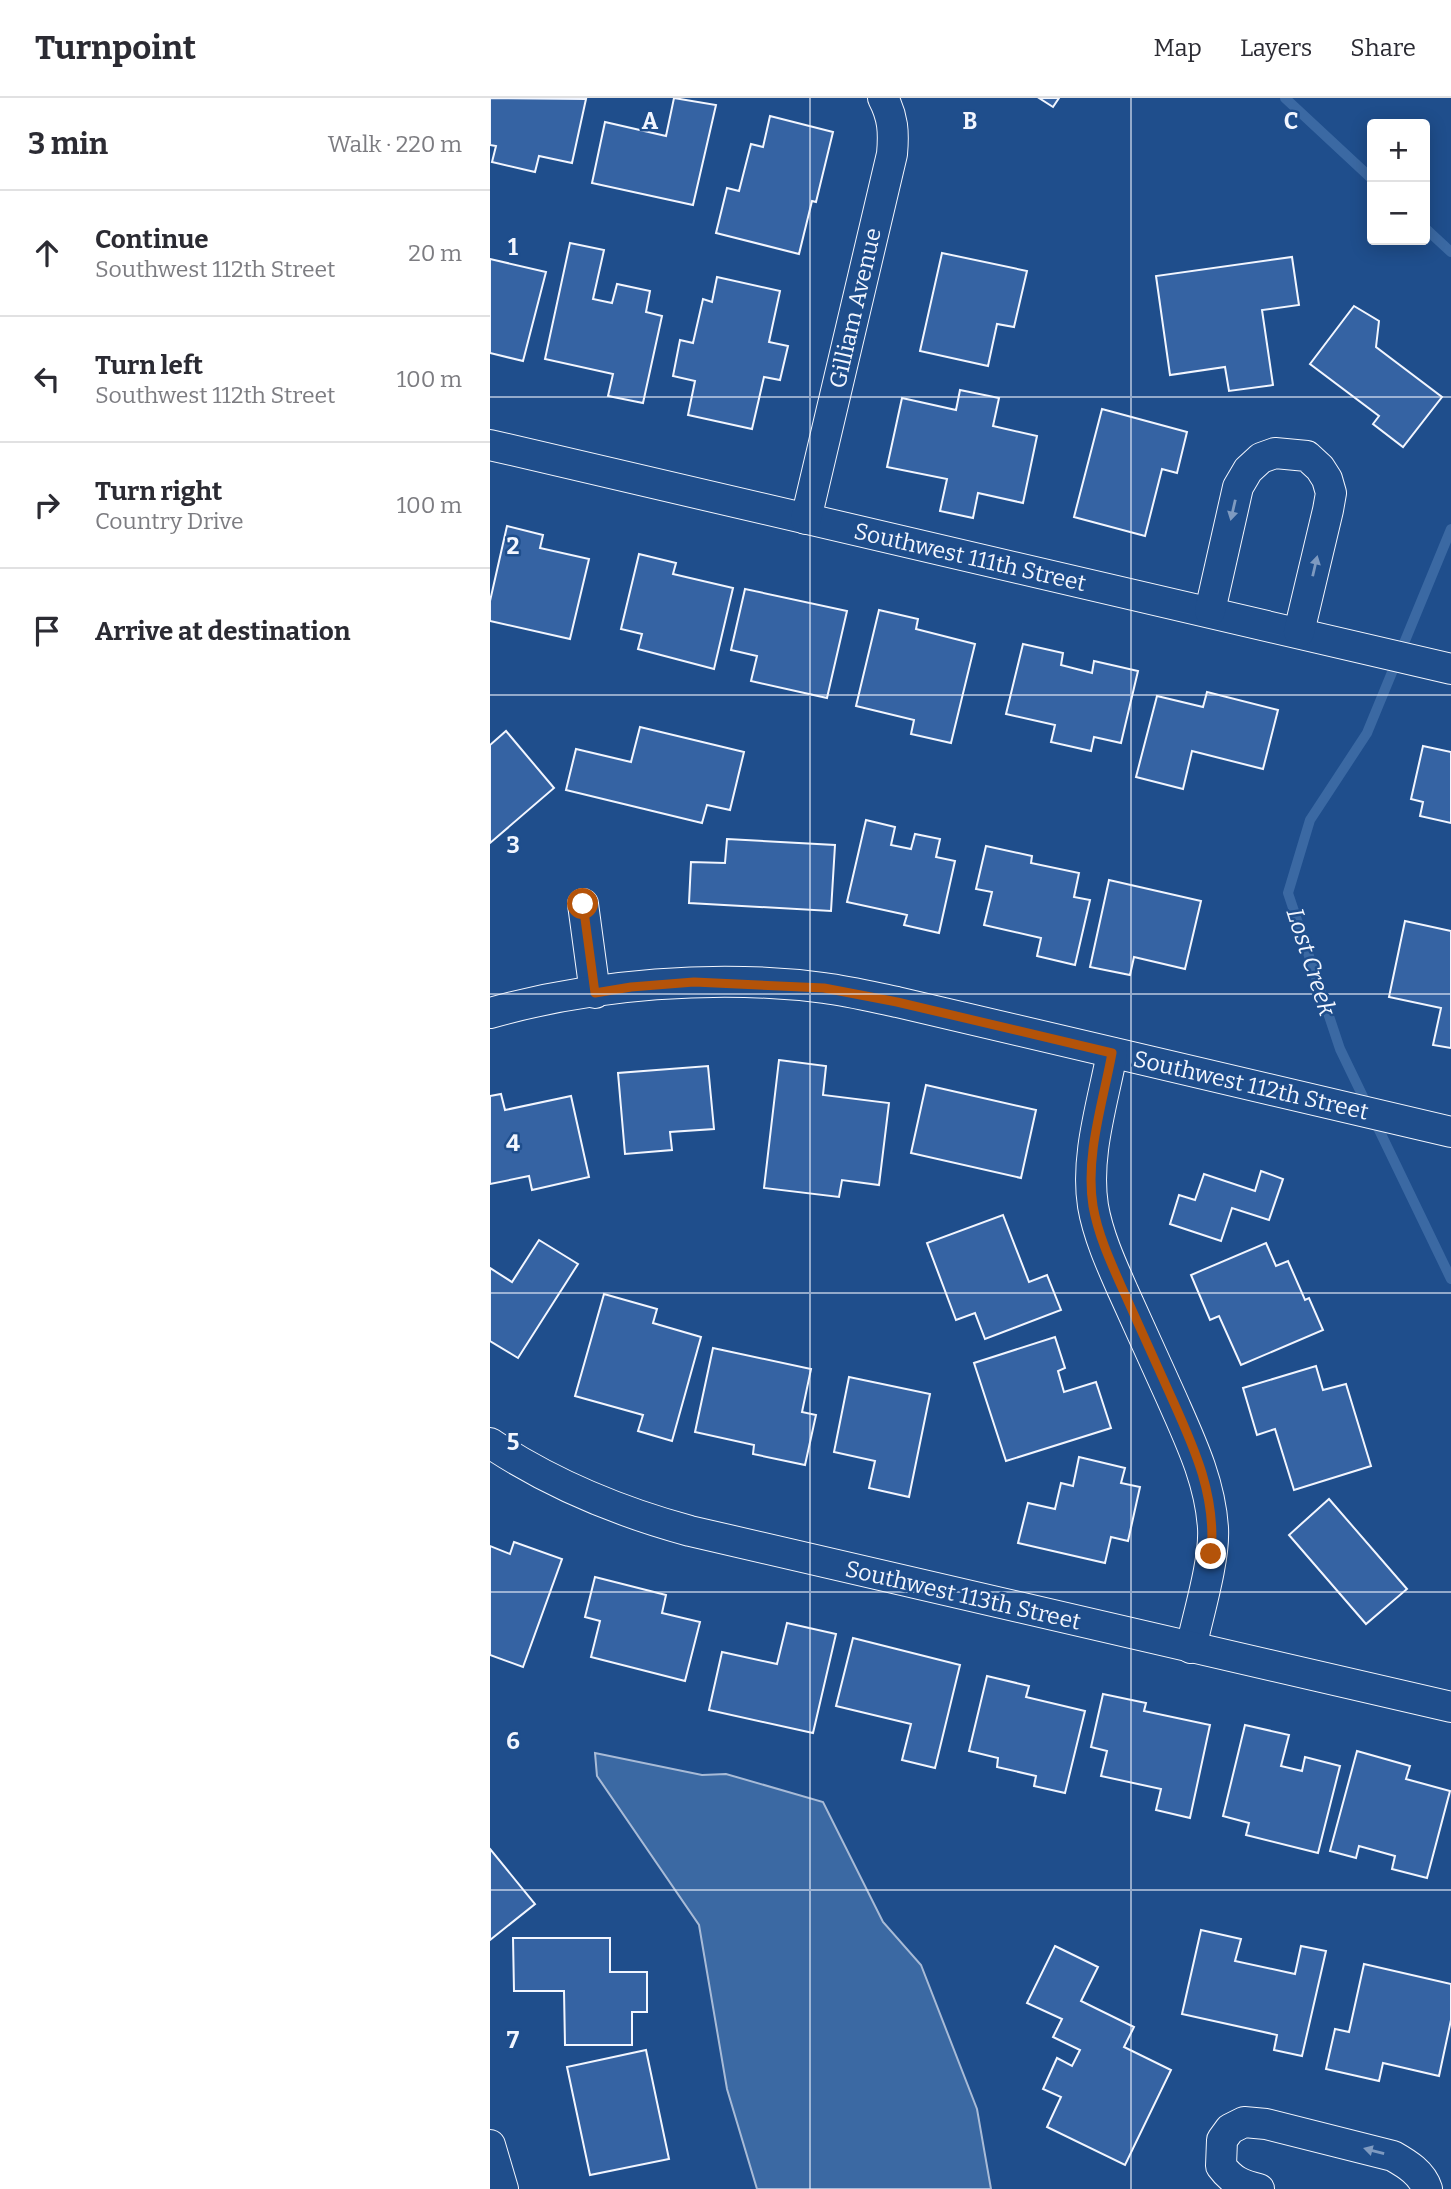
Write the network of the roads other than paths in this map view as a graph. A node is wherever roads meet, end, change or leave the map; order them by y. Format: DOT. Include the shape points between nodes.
graph roads {
  1 [pos="883,98"];
  2 [pos="490,445"];
  3 [pos="806,520"];
  4 [pos="1210,611"];
  5 [pos="1302,633"];
  6 [pos="1444,667"];
  7 [pos="583,904"];
  8 [pos="595,993"];
  9 [pos="490,1013"];
  10 [pos="1112,1053"];
  11 [pos="1451,1132"];
  12 [pos="490,1443"];
  13 [pos="1191,1648"];
  14 [pos="1451,1707"];
  15 [pos="490,2145"];
  16 [pos="503,2189"];
  17 [pos="1259,2189"];
  18 [pos="1427,2189"];
  1 -- 3 [label="street, Gilliam Avenue" via="894,131 892,154"];
  2 -- 3 [label="street, Southwest 111th Street"];
  3 -- 4 [label="street, Southwest 111th Street"];
  4 -- 5 [label="street, Southwest 111th Street"];
  5 -- 4 [label="street, one-way" via="1331,493 1320,468 1307,456 1275,453 1248,470 1238,487"];
  5 -- 6 [label="street, Southwest 111th Street"];
  7 -- 8 [label="street"];
  8 -- 9 [label="street, Southwest 112th Street"];
  8 -- 10 [label="street, Southwest 112th Street" via="694,982 824,988"];
  10 -- 11 [label="street, Southwest 112th Street"];
  10 -- 13 [label="street" via="1093,1155 1093,1205 1113,1269 1205,1477 1213,1531"];
  12 -- 13 [label="street, Southwest 113th Street" via="647,1520"];
  13 -- 14 [label="street, Southwest 113th Street"];
  15 -- 16 [label="street"];
  18 -- 17 [label="street, one-way" via="1411,2167 1393,2156 1244,2122 1222,2140 1221,2166 1230,2178"];
}
